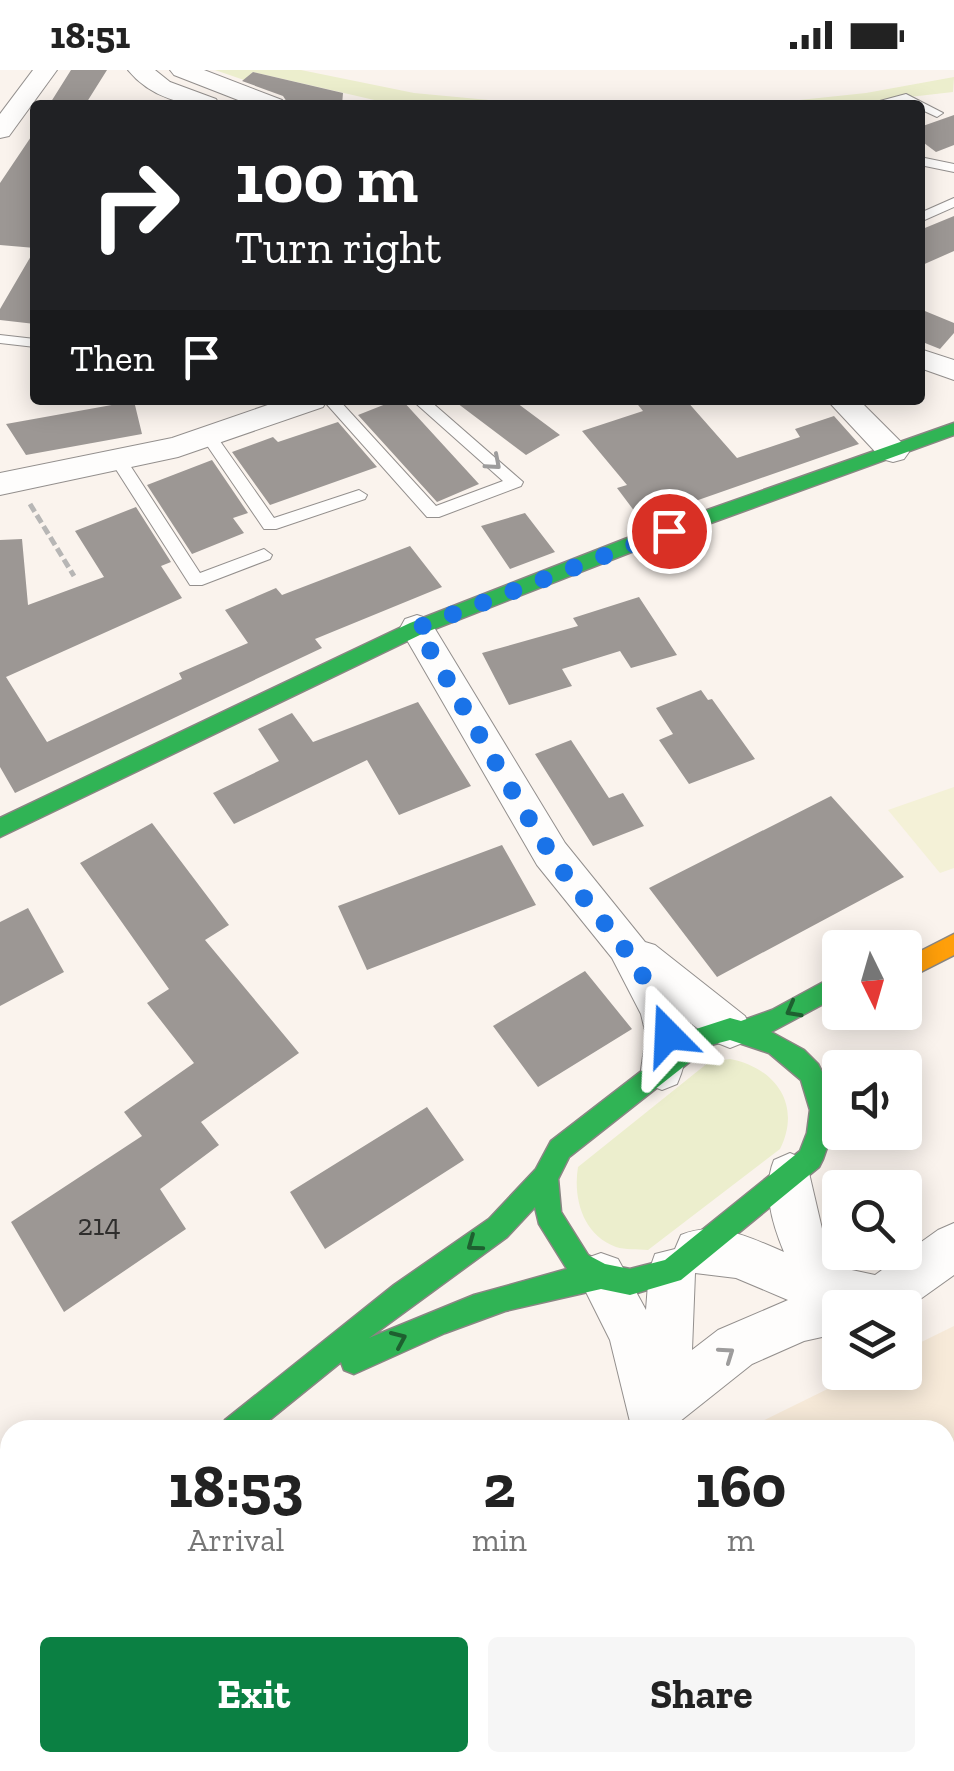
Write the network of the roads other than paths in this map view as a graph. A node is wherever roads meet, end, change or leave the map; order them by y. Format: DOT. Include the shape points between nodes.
graph roads {
  1 [pos="15,70"];
  2 [pos="46,70"];
  3 [pos="140,70"];
  4 [pos="182,70"];
  5 [pos="195,100"];
  6 [pos="261,100"];
  7 [pos="18,104"];
  8 [pos="925,107"];
  9 [pos="954,107"];
  10 [pos="937,112"];
  11 [pos="925,117"];
  12 [pos="0,131"];
  13 [pos="925,163"];
  14 [pos="954,168"];
  15 [pos="954,202"];
  16 [pos="925,216"];
  17 [pos="0,340"];
  18 [pos="30,343"];
  19 [pos="925,360"];
  20 [pos="954,371"];
  21 [pos="336,405"];
  22 [pos="426,405"];
  23 [pos="847,405"];
  24 [pos="264,408"];
  25 [pos="954,430"];
  26 [pos="210,438"];
  27 [pos="893,452"];
  28 [pos="118,460"];
  29 [pos="8,483"];
  30 [pos="360,495"];
  31 [pos="264,555"];
  32 [pos="417,628"];
  33 [pos="0,828"];
  34 [pos="954,927"];
  35 [pos="922,941"];
  36 [pos="954,944"];
  37 [pos="626,946"];
  38 [pos="922,961"];
  39 [pos="822,994"];
  40 [pos="737,1030"];
  41 [pos="822,1054"];
  42 [pos="662,1070"];
  43 [pos="817,1086"];
  44 [pos="790,1175"];
  45 [pos="545,1178"];
  46 [pos="954,1246"];
  47 [pos="685,1261"];
  48 [pos="601,1276"];
  49 [pos="822,1290"];
  50 [pos="841,1290"];
  51 [pos="890,1290"];
  52 [pos="822,1311"];
  53 [pos="280,1398"];
  54 [pos="249,1420"];
  55 [pos="642,1420"];
  56 [pos="643,1420"];
  57 [pos="644,1420"];
  1 -- 7 [label="street"];
  2 -- 7 [label="street"];
  3 -- 5 [label="street"];
  4 -- 6 [label="street"];
  7 -- 12 [label="street"];
  8 -- 10 [label="lane"];
  9 -- 10 [label="lane"];
  10 -- 11 [label="lane"];
  13 -- 14 [label="lane"];
  15 -- 16 [label="lane"];
  17 -- 18 [label="lane"];
  19 -- 20 [label="street"];
  22 -- 21 [label="lane, one-way" via="514,482 433,513"];
  23 -- 27 [label="street"];
  24 -- 26 [label="street"];
  25 -- 27 [label="main road"];
  26 -- 28 [label="street"];
  26 -- 30 [label="lane" via="270,525"];
  27 -- 32 [label="main road"];
  28 -- 29 [label="street"];
  28 -- 31 [label="lane" via="196,582"];
  32 -- 33 [label="main road"];
  32 -- 37 [label="street" via="551,854"];
  34 -- 35 [label="main road"];
  36 -- 38 [label="main road"];
  37 -- 40 [label="street"];
  37 -- 42 [label="street" via="668,1035"];
  39 -- 40 [label="main road, one-way" via="780,1018"];
  40 -- 42 [label="main road" via="704,1037"];
  40 -- 43 [label="main road" via="794,1054"];
  41 -- 43 [label="main road"];
  42 -- 45 [label="main road" via="560,1149"];
  43 -- 44 [label="main road" via="825,1136"];
  44 -- 47 [label="main road"];
  44 -- 50 [label="street" via="797,1233"];
  45 -- 48 [label="main road" via="548,1214 564,1243 579,1264"];
  45 -- 53 [label="main road, one-way" via="508,1219 403,1294"];
  46 -- 51 [label="street"];
  47 -- 48 [label="main road" via="630,1282"];
  47 -- 49 [label="street" via="737,1255"];
  47 -- 56 [label="street" via="666,1375"];
  53 -- 48 [label="main road, one-way" via="448,1317 548,1282"];
  48 -- 55 [label="street" via="634,1330"];
  57 -- 52 [label="street, one-way" via="735,1347"];
  53 -- 54 [label="main road"];
}
